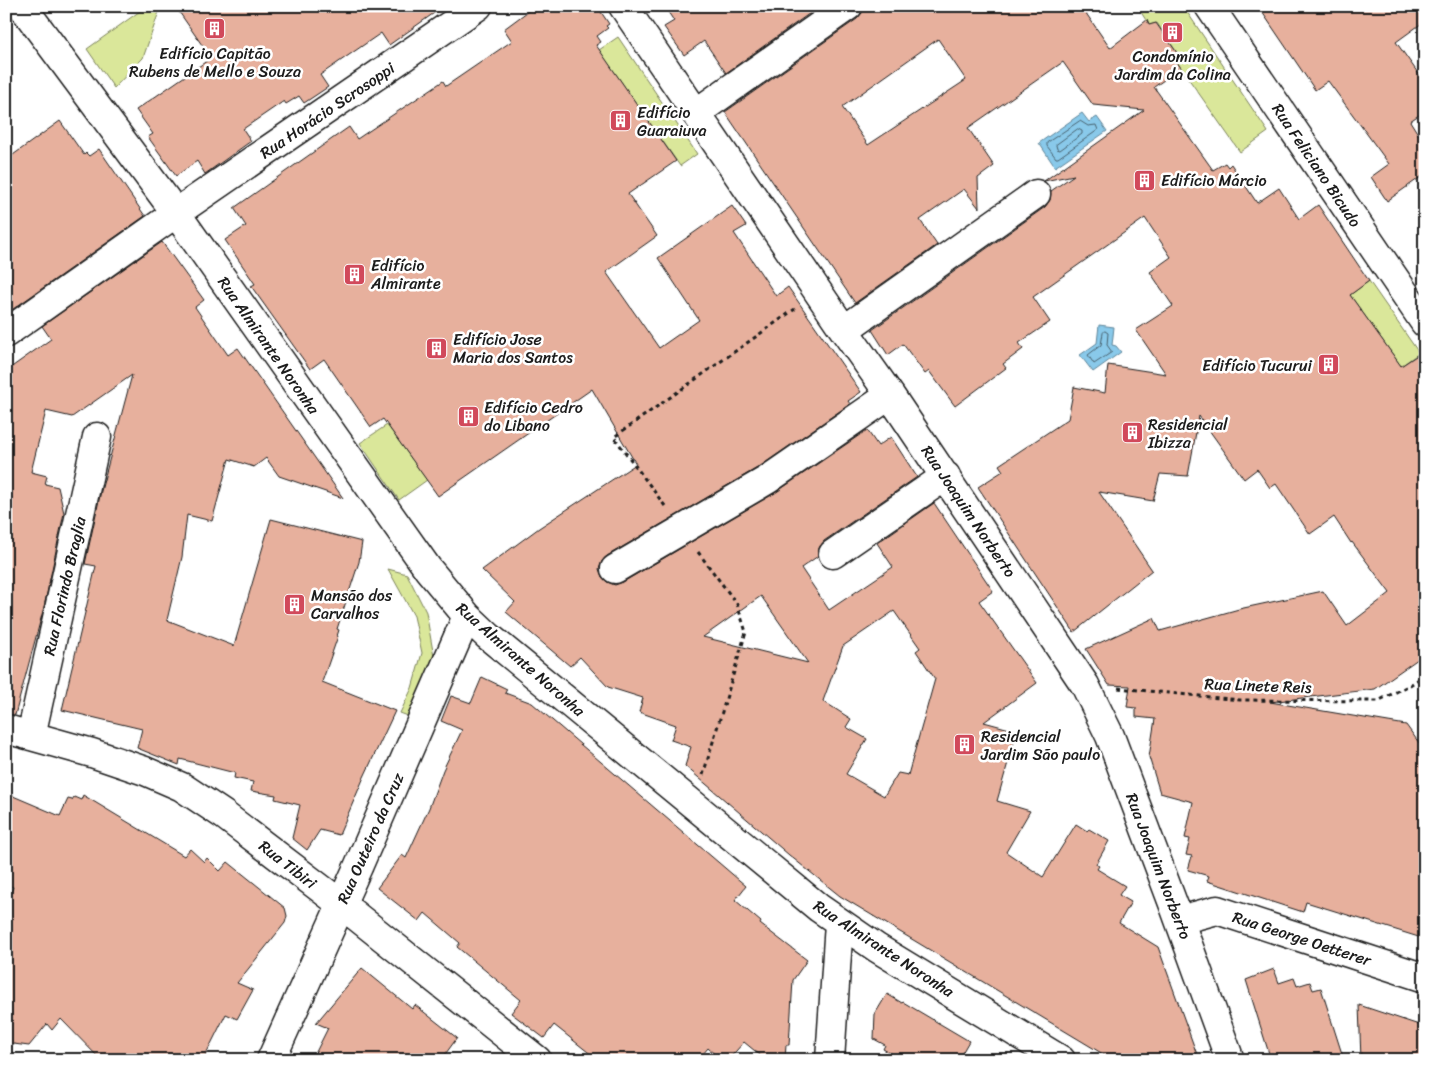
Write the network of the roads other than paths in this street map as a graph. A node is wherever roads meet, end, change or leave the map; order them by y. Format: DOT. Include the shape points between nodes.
graph roads {
  1 [pos="22,6"];
  2 [pos="478,6"];
  3 [pos="623,6"];
  4 [pos="848,6"];
  5 [pos="1209,6"];
  6 [pos="696,113"];
  7 [pos="1036,194"];
  8 [pos="176,213"];
  9 [pos="1425,323"];
  10 [pos="844,330"];
  11 [pos="6,333"];
  12 [pos="890,395"];
  13 [pos="97,437"];
  14 [pos="946,476"];
  15 [pos="832,554"];
  16 [pos="615,569"];
  17 [pos="467,616"];
  18 [pos="18,732"];
  19 [pos="341,904"];
  20 [pos="1180,920"];
  21 [pos="839,922"];
  22 [pos="1425,978"];
  23 [pos="270,1060"];
  24 [pos="537,1060"];
  25 [pos="830,1060"];
  26 [pos="1061,1060"];
  27 [pos="1230,1060"];
  1 -- 8 [label="street, Rua Almirante Noronha"];
  2 -- 8 [label="street, Rua Horácio Scrosoppi"];
  3 -- 6 [label="street, Rua Joaquim Norberto"];
  4 -- 6 [label="street"];
  5 -- 9 [label="street, Rua Feliciano Bicudo"];
  6 -- 10 [label="street, Rua Joaquim Norberto"];
  7 -- 10 [label="street"];
  8 -- 11 [label="street, Rua Horácio Scrosoppi"];
  8 -- 17 [label="street, Rua Almirante Noronha" via="428,569"];
  10 -- 12 [label="street, Rua Joaquim Norberto"];
  12 -- 14 [label="street, Rua Joaquim Norberto"];
  12 -- 16 [label="street" via="734,501"];
  13 -- 18 [label="street, Rua Florindo Braglia"];
  14 -- 15 [label="street"];
  14 -- 20 [label="street, Rua Joaquim Norberto" via="1085,685 1110,736"];
  17 -- 19 [label="street, Rua Outeiro da Cruz"];
  17 -- 21 [label="street, Rua Almirante Noronha"];
  18 -- 19 [label="street, Rua Tibiri" via="146,771 182,787"];
  19 -- 23 [label="street, Rua Outeiro da Cruz"];
  19 -- 24 [label="street, Rua Tibiri"];
  20 -- 22 [label="street, Rua George Oetterer" via="1217,910"];
  20 -- 27 [label="street, Rua Joaquim Norberto"];
  21 -- 25 [label="street"];
  21 -- 26 [label="street, Rua Almirante Noronha"];
}
